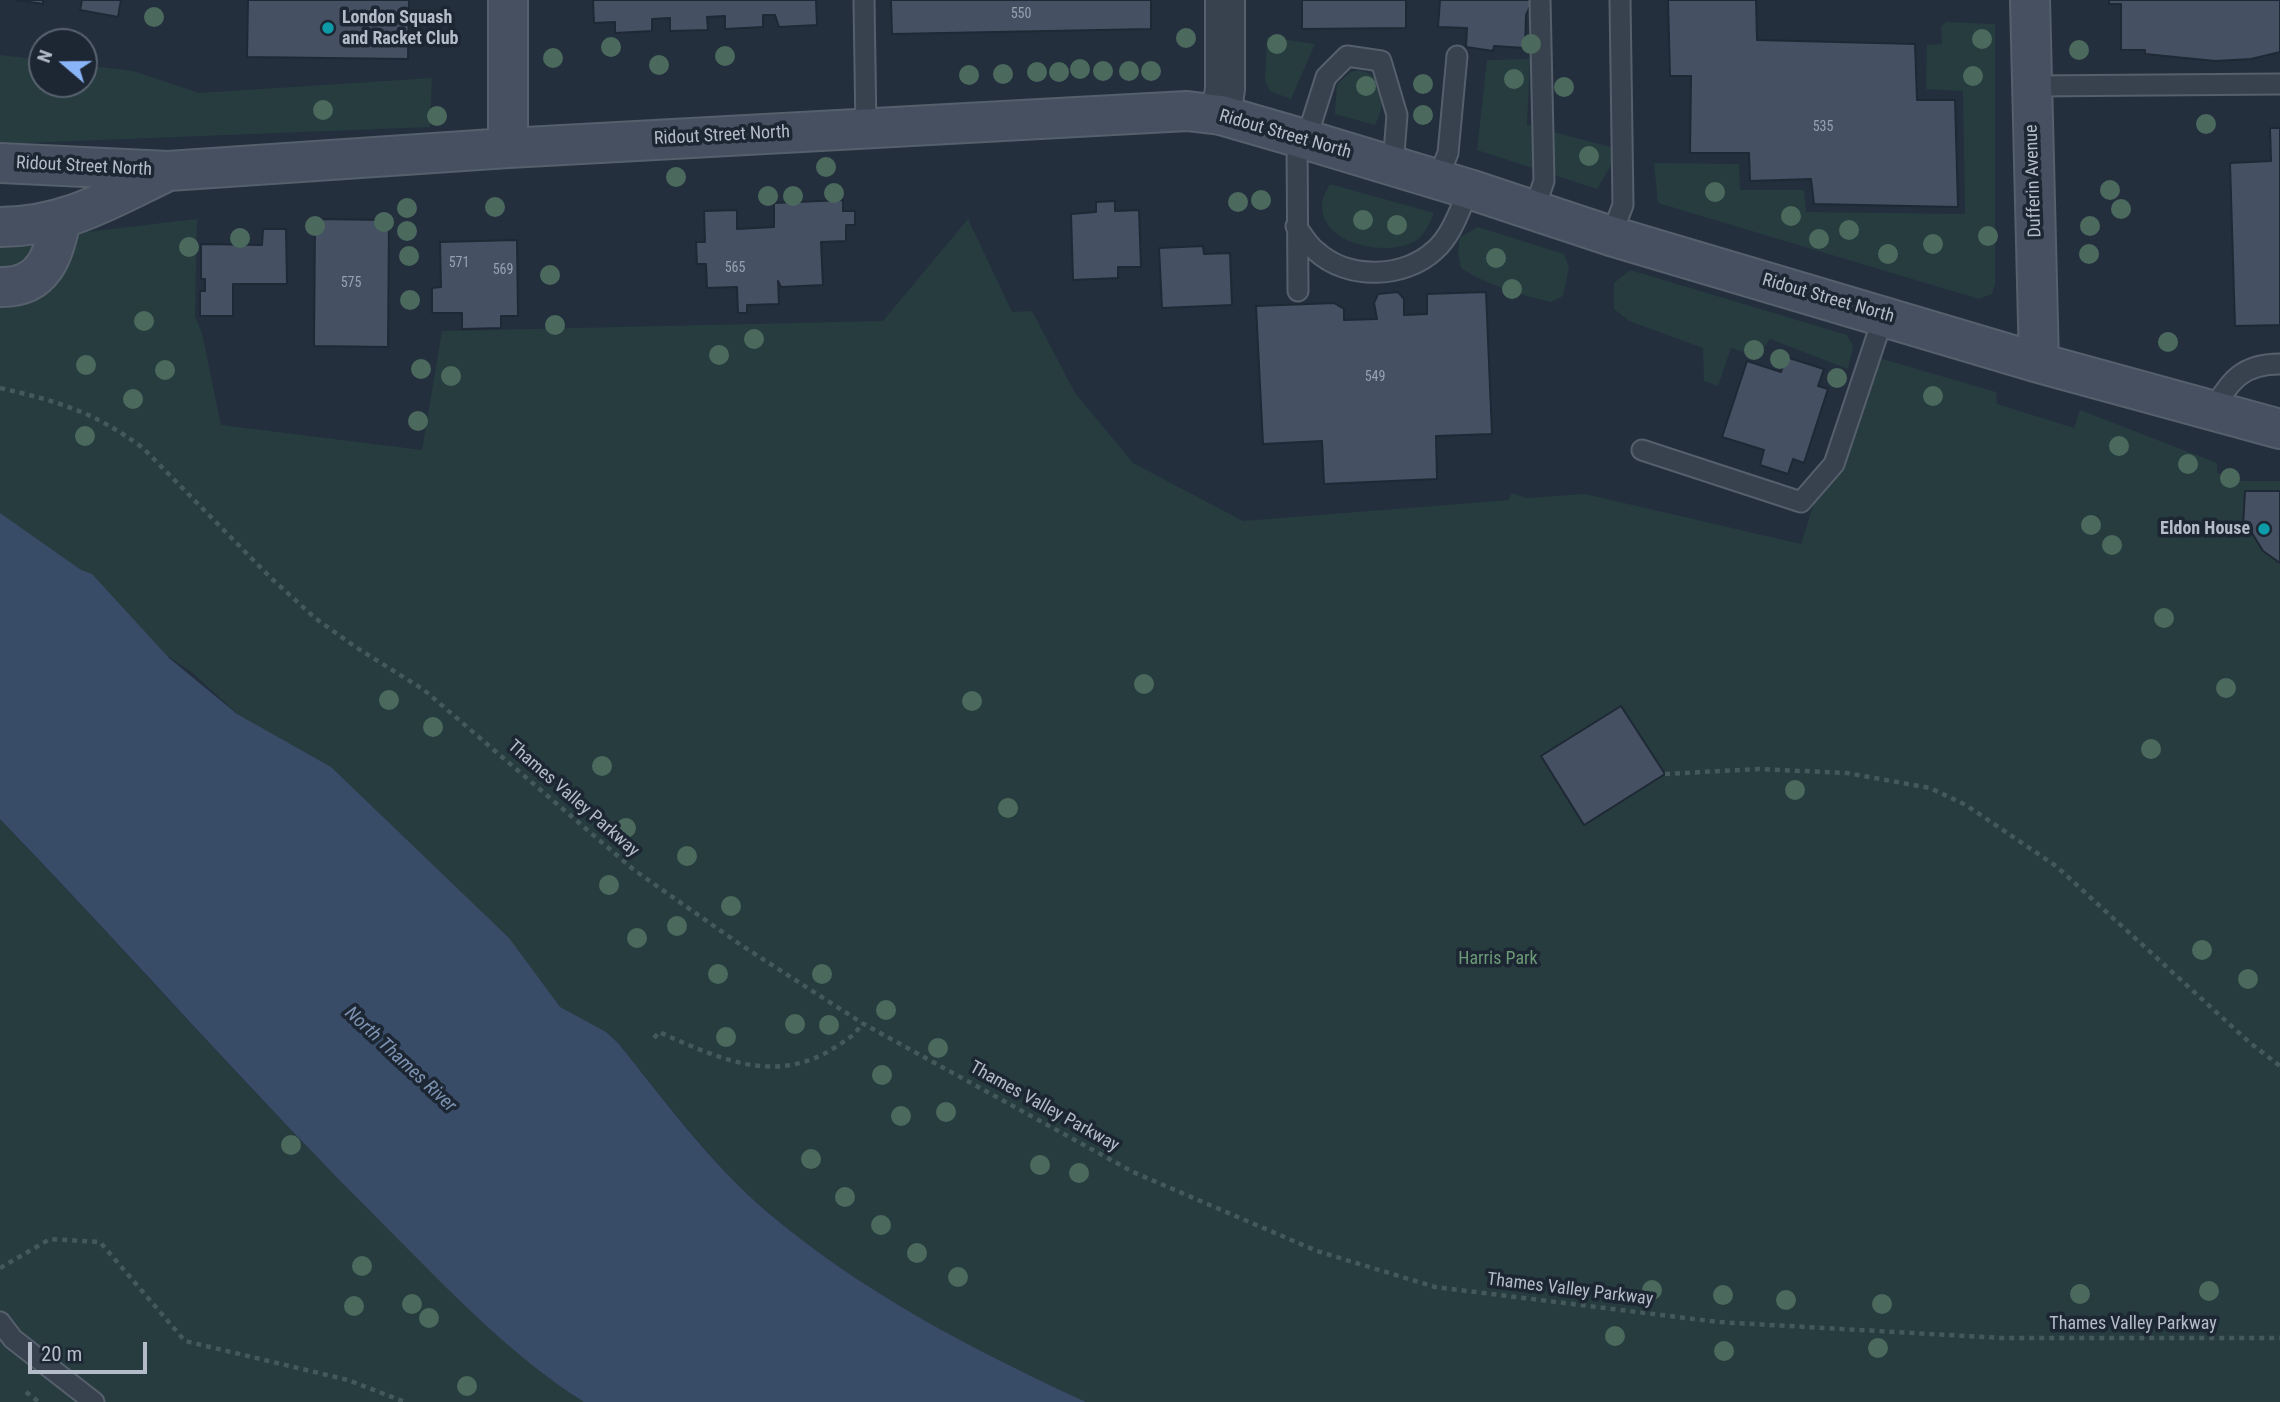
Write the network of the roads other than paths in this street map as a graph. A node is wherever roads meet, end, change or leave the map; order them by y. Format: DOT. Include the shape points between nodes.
graph roads {
  1 [pos="508,0"];
  2 [pos="864,0"];
  3 [pos="1225,0"];
  4 [pos="1540,0"];
  5 [pos="1620,0"];
  6 [pos="2030,0"];
  7 [pos="1457,56"];
  8 [pos="2280,84"];
  9 [pos="2032,86"];
  10 [pos="1221,115"];
  11 [pos="866,129"];
  12 [pos="1301,139"];
  13 [pos="508,148"];
  14 [pos="0,163"];
  15 [pos="1393,166"];
  16 [pos="168,171"];
  17 [pos="1453,185"];
  18 [pos="1534,210"];
  19 [pos="61,220"];
  20 [pos="1296,226"];
  21 [pos="0,227"];
  22 [pos="1611,236"];
  23 [pos="0,288"];
  24 [pos="1298,291"];
  25 [pos="1884,315"];
  26 [pos="2039,363"];
  27 [pos="2280,365"];
  28 [pos="2212,411"];
  29 [pos="2280,429"];
  30 [pos="1642,450"];
  31 [pos="0,1322"];
  32 [pos="94,1402"];
  1 -- 13 [label="street"];
  2 -- 11 [label="lane"];
  3 -- 10 [label="street" via="1226,89"];
  4 -- 18 [label="lane" via="1544,181"];
  5 -- 22 [label="lane" via="1623,205"];
  6 -- 9 [label="street, Dufferin Avenue"];
  7 -- 17 [label="lane" via="1448,153"];
  8 -- 9 [label="lane"];
  9 -- 26 [label="street, Dufferin Avenue"];
  10 -- 11 [label="street, Ridout Street North" via="1186,111"];
  10 -- 12 [label="street, Ridout Street North"];
  11 -- 13 [label="street, Ridout Street North"];
  12 -- 15 [label="street, Ridout Street North"];
  12 -- 15 [label="lane" via="1326,77 1347,56 1381,61 1397,115"];
  12 -- 20 [label="lane"];
  13 -- 16 [label="street, Ridout Street North"];
  14 -- 16 [label="street, Ridout Street North"];
  15 -- 17 [label="street, Ridout Street North"];
  16 -- 19 [label="street, Ridout Street North"];
  17 -- 18 [label="street, Ridout Street North"];
  17 -- 20 [label="lane" via="1448,235 1420,261 1394,269 1368,274 1340,267 1316,252"];
  18 -- 22 [label="street, Ridout Street North"];
  19 -- 21 [label="street, Ridout Street North"];
  19 -- 23 [label="street" via="46,266 27,282"];
  20 -- 24 [label="lane"];
  22 -- 25 [label="street, Ridout Street North"];
  25 -- 26 [label="street, Ridout Street North"];
  25 -- 30 [label="lane" via="1834,464 1801,502"];
  26 -- 28 [label="street, Ridout Street North"];
  27 -- 28 [label="lane" via="2246,370 2228,386"];
  28 -- 29 [label="street, Ridout Street North"];
  31 -- 32 [label="lane" via="13,1339"];
}
